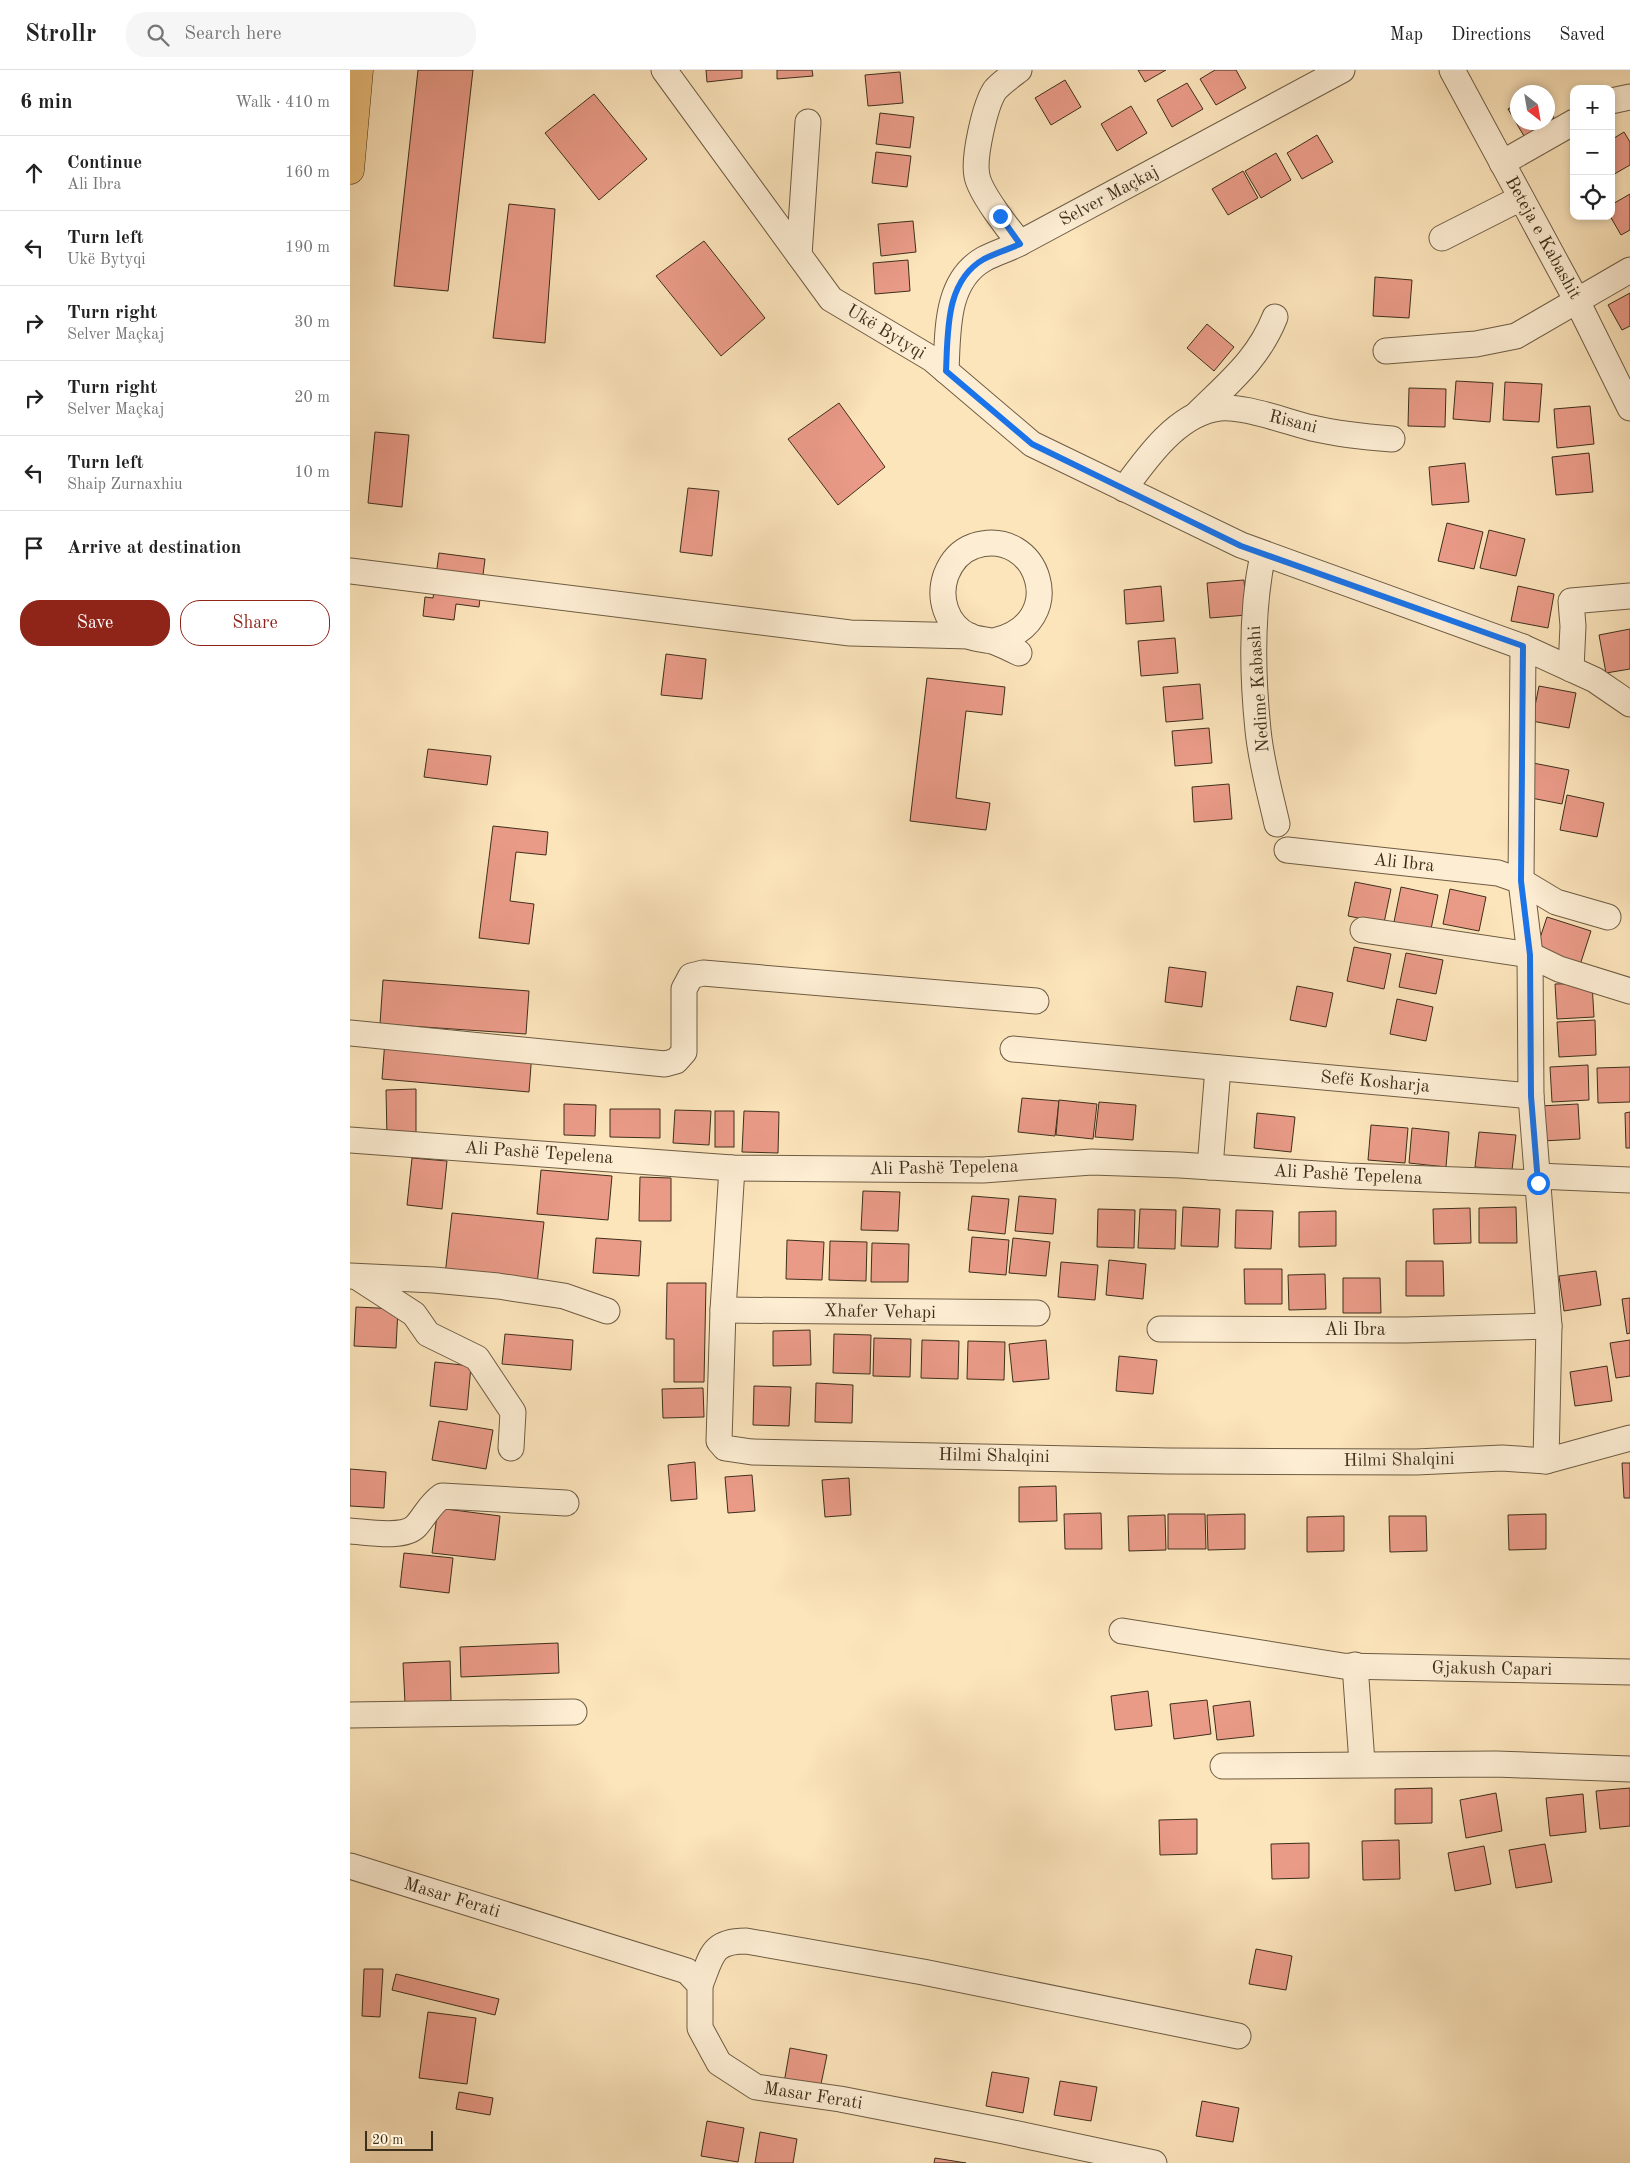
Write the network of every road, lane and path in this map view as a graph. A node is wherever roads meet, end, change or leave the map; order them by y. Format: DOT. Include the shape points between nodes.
graph roads {
  1 [pos="359,70"];
  2 [pos="664,70"];
  3 [pos="1018,70"];
  4 [pos="1342,70"];
  5 [pos="1452,70"];
  6 [pos="1630,98"];
  7 [pos="1615,100"];
  8 [pos="808,122"];
  9 [pos="1570,124"];
  10 [pos="1502,162"];
  11 [pos="350,170"];
  12 [pos="1521,198"];
  13 [pos="1442,238"];
  14 [pos="1020,244"];
  15 [pos="799,255"];
  16 [pos="1630,270"];
  17 [pos="1578,301"];
  18 [pos="1275,317"];
  19 [pos="1386,351"];
  20 [pos="1621,369"];
  21 [pos="946,371"];
  22 [pos="1630,408"];
  23 [pos="1196,415"];
  24 [pos="1392,439"];
  25 [pos="1124,489"];
  26 [pos="1263,554"];
  27 [pos="350,571"];
  28 [pos="1630,596"];
  29 [pos="970,636"];
  30 [pos="994,641"];
  31 [pos="1523,646"];
  32 [pos="1019,653"];
  33 [pos="1571,669"];
  34 [pos="1630,704"];
  35 [pos="1277,824"];
  36 [pos="1287,850"];
  37 [pos="1521,881"];
  38 [pos="1608,917"];
  39 [pos="1363,930"];
  40 [pos="1530,955"];
  41 [pos="1630,991"];
  42 [pos="1036,1001"];
  43 [pos="350,1033"];
  44 [pos="1013,1048"];
  45 [pos="1218,1068"];
  46 [pos="1531,1096"];
  47 [pos="350,1140"];
  48 [pos="1210,1167"];
  49 [pos="732,1168"];
  50 [pos="1538,1180"];
  51 [pos="1630,1180"];
  52 [pos="352,1276"];
  53 [pos="723,1310"];
  54 [pos="607,1311"];
  55 [pos="1037,1313"];
  56 [pos="1550,1326"];
  57 [pos="1160,1329"];
  58 [pos="1630,1438"];
  59 [pos="511,1448"];
  60 [pos="1546,1461"];
  61 [pos="566,1503"];
  62 [pos="350,1531"];
  63 [pos="1122,1632"];
  64 [pos="1355,1665"];
  65 [pos="1630,1672"];
  66 [pos="574,1712"];
  67 [pos="350,1715"];
  68 [pos="1362,1763"];
  69 [pos="1223,1766"];
  70 [pos="1630,1769"];
  71 [pos="350,1866"];
  72 [pos="700,1985"];
  73 [pos="1238,2036"];
  74 [pos="1154,2163"];
  1 -- 11 [label="main road"];
  2 -- 15 [label="street, Ukë Bytyqi"];
  3 -- 14 [label="street" via="996,90 987,110 977,154 977,176 986,195"];
  4 -- 14 [label="street, Selver Maçkaj"];
  5 -- 10 [label="street, Beteja e Kabashit"];
  6 -- 7 [label="street"];
  8 -- 15 [label="street"];
  9 -- 10 [label="street"];
  10 -- 12 [label="street, Beteja e Kabashit"];
  12 -- 13 [label="street"];
  12 -- 17 [label="street, Beteja e Kabashit"];
  14 -- 21 [label="street, Selver Maçkaj" via="984,259 970,269 958,286 948,333"];
  15 -- 21 [label="street, Ukë Bytyqi" via="831,299 932,359"];
  16 -- 17 [label="street"];
  17 -- 19 [label="street" via="1516,336 1476,344"];
  17 -- 20 [label="street, Beteja e Kabashit"];
  18 -- 23 [label="street, Risani" via="1249,364"];
  20 -- 22 [label="street, Beteja e Kabashit"];
  21 -- 25 [label="street, Ukë Bytyqi" via="1032,444"];
  23 -- 24 [label="street, Risani" via="1215,408 1235,409 1353,436"];
  23 -- 25 [label="street, Risani" via="1159,443"];
  25 -- 26 [label="street, Ukë Bytyqi"];
  26 -- 31 [label="street, Ukë Bytyqi"];
  26 -- 35 [label="street, Nedime Kabashi" via="1254,617 1256,701 1258,731"];
  27 -- 29 [label="street" via="850,633"];
  28 -- 33 [label="street" via="1571,600"];
  29 -- 30 [label="street"];
  29 -- 30 [label="street" via="957,628 943,603 942,587 951,564 973,546 990,543 1010,546 1031,564 1040,586 1040,595 1037,610 1027,625 1010,637"];
  30 -- 32 [label="street"];
  31 -- 33 [label="street, Ukë Bytyqi"];
  31 -- 37 [label="street"];
  33 -- 34 [label="street, Ukë Bytyqi" via="1595,680"];
  36 -- 37 [label="street, Ali Ibra" via="1498,874"];
  37 -- 38 [label="street, Ali Ibra" via="1556,902"];
  37 -- 40 [label="street"];
  39 -- 40 [label="street"];
  40 -- 41 [label="street" via="1559,969"];
  40 -- 46 [label="street"];
  42 -- 43 [label="street" via="703,973 691,976 684,990 684,1052 676,1061 665,1064"];
  44 -- 45 [label="street, Sefë Kosharja"];
  45 -- 46 [label="street, Sefë Kosharja"];
  45 -- 48 [label="street"];
  46 -- 50 [label="street"];
  47 -- 49 [label="street, Ali Pashë Tepelena"];
  48 -- 49 [label="street, Ali Pashë Tepelena" via="1092,1162 983,1170"];
  48 -- 50 [label="street, Ali Pashë Tepelena" via="1348,1176"];
  49 -- 53 [label="street, Hilmi Shalqini"];
  50 -- 51 [label="street, Ali Pashë Tepelena"];
  50 -- 56 [label="street"];
  52 -- 54 [label="street" via="434,1280 555,1294"];
  52 -- 59 [label="street" via="414,1314 428,1334 476,1358 514,1412"];
  53 -- 55 [label="street, Xhafer Vehapi"];
  53 -- 60 [label="street, Hilmi Shalqini" via="720,1441 725,1448 734,1451 1168,1461 1416,1462 1502,1458"];
  56 -- 57 [label="street, Ali Ibra" via="1405,1330"];
  56 -- 60 [label="street"];
  58 -- 60 [label="street"];
  61 -- 62 [label="street" via="442,1496 406,1533"];
  63 -- 64 [label="street, Gjakush Capari"];
  64 -- 65 [label="street, Gjakush Capari"];
  64 -- 68 [label="street"];
  66 -- 67 [label="street"];
  68 -- 69 [label="street"];
  68 -- 70 [label="street"];
  71 -- 72 [label="street, Masar Ferati" via="687,1971"];
  72 -- 73 [label="street" via="716,1948 728,1941 746,1941 923,1972"];
  72 -- 74 [label="street, Masar Ferati" via="700,2028 719,2063 756,2086 840,2099"];
}
